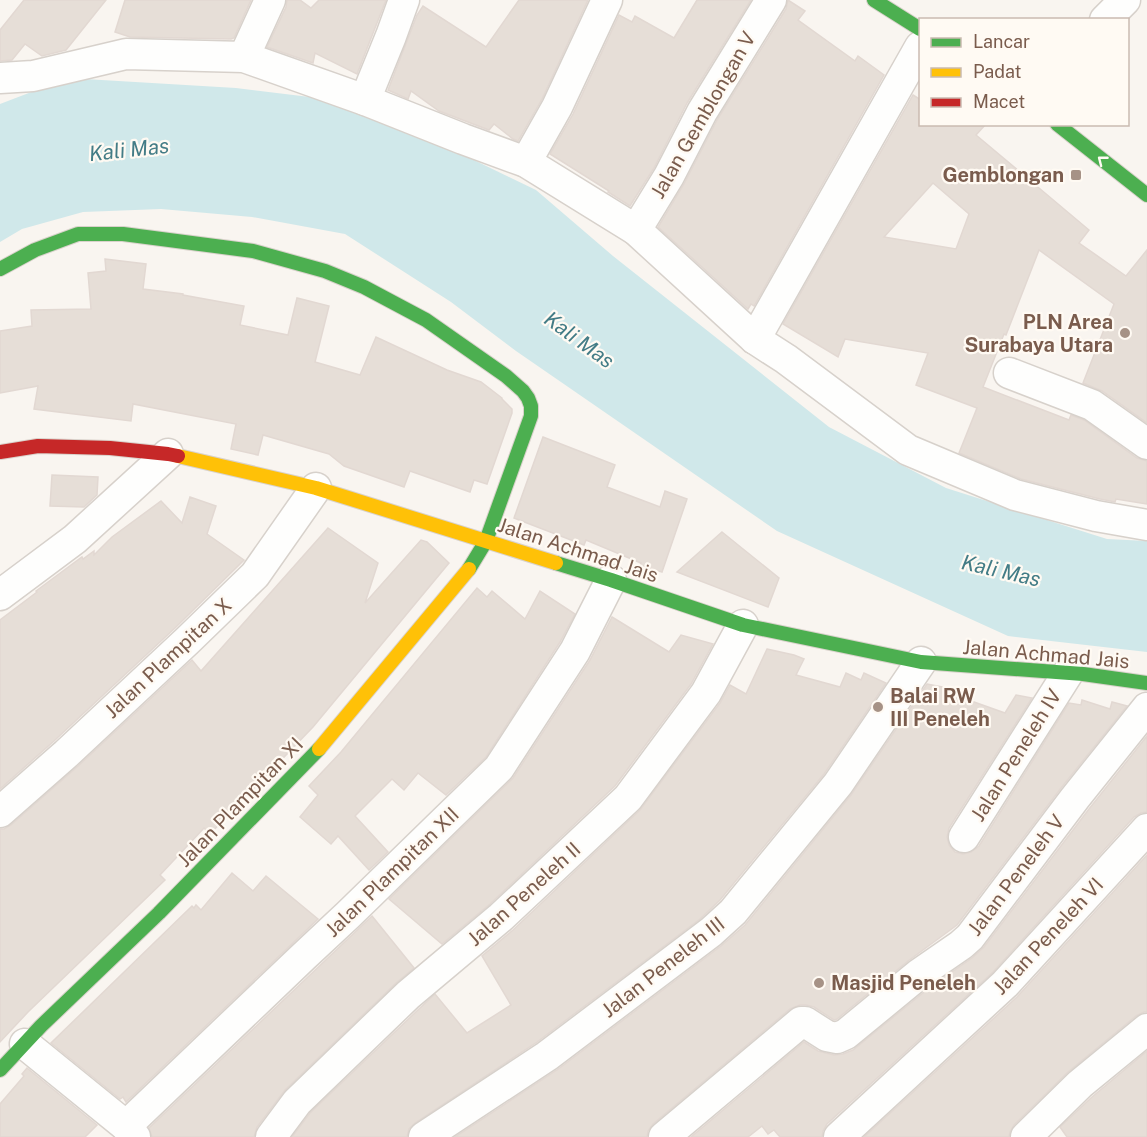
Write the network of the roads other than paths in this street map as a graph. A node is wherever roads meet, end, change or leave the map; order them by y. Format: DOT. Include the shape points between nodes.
graph roads {
  1 [pos="270,0"];
  2 [pos="404,0"];
  3 [pos="607,0"];
  4 [pos="771,0"];
  5 [pos="874,0"];
  6 [pos="1125,0"];
  7 [pos="1107,18"];
  8 [pos="919,27"];
  9 [pos="919,50"];
  10 [pos="244,57"];
  11 [pos="0,78"];
  12 [pos="365,100"];
  13 [pos="1060,126"];
  14 [pos="526,162"];
  15 [pos="1147,195"];
  16 [pos="636,230"];
  17 [pos="0,269"];
  18 [pos="755,339"];
  19 [pos="1009,373"];
  20 [pos="1147,444"];
  21 [pos="0,452"];
  22 [pos="168,454"];
  23 [pos="316,488"];
  24 [pos="1147,525"];
  25 [pos="486,541"];
  26 [pos="611,580"];
  27 [pos="0,595"];
  28 [pos="743,625"];
  29 [pos="921,662"];
  30 [pos="1068,673"];
  31 [pos="1147,683"];
  32 [pos="1147,708"];
  33 [pos="0,812"];
  34 [pos="1147,829"];
  35 [pos="964,837"];
  36 [pos="1147,1029"];
  37 [pos="26,1044"];
  38 [pos="0,1070"];
  39 [pos="130,1132"];
  40 [pos="271,1137"];
  41 [pos="424,1137"];
  42 [pos="664,1137"];
  43 [pos="839,1137"];
  44 [pos="1026,1137"];
  1 -- 10 [label="street"];
  2 -- 12 [label="street"];
  3 -- 14 [label="street" via="557,107"];
  4 -- 16 [label="street, Jalan Gemblongan V"];
  5 -- 8 [label="street"];
  6 -- 7 [label="street"];
  9 -- 18 [label="street"];
  10 -- 11 [label="street" via="126,54 33,76"];
  10 -- 12 [label="street"];
  12 -- 14 [label="street"];
  15 -- 13 [label="street, one-way"];
  14 -- 16 [label="street"];
  16 -- 18 [label="street"];
  17 -- 25 [label="street, Jalan Plampitan XI" via="35,250 78,234 123,234 253,251 325,271 426,320 506,376 523,391 531,406 531,416"];
  18 -- 24 [label="street" via="908,450 1016,495"];
  19 -- 20 [label="street" via="1092,405"];
  21 -- 22 [label="street, Jalan Achmad Jais" via="38,446"];
  22 -- 23 [label="street, Jalan Achmad Jais"];
  22 -- 27 [label="street" via="75,539"];
  23 -- 25 [label="street, Jalan Achmad Jais"];
  23 -- 33 [label="street, Jalan Plampitan X" via="255,575"];
  25 -- 26 [label="street, Jalan Achmad Jais"];
  25 -- 37 [label="street, Jalan Plampitan XI" via="470,567 327,740"];
  26 -- 28 [label="street, Jalan Achmad Jais"];
  26 -- 39 [label="street, Jalan Plampitan XII" via="575,651 499,768 294,965"];
  28 -- 29 [label="street, Jalan Achmad Jais"];
  28 -- 40 [label="street, Jalan Peneleh II" via="706,693 628,798 501,917 399,1003 297,1102"];
  29 -- 30 [label="street, Jalan Achmad Jais"];
  29 -- 41 [label="street, Jalan Peneleh III" via="838,784 733,912 547,1056"];
  30 -- 31 [label="street, Jalan Achmad Jais"];
  30 -- 35 [label="street, Jalan Peneleh IV"];
  32 -- 42 [label="street, Jalan Peneleh V" via="961,945 846,1034 837,1038 801,1022"];
  34 -- 43 [label="street, Jalan Peneleh VI" via="1005,984"];
  36 -- 44 [label="street" via="1080,1084"];
  37 -- 38 [label="street, Jalan Plampitan XI"];
  37 -- 39 [label="street"];
}
